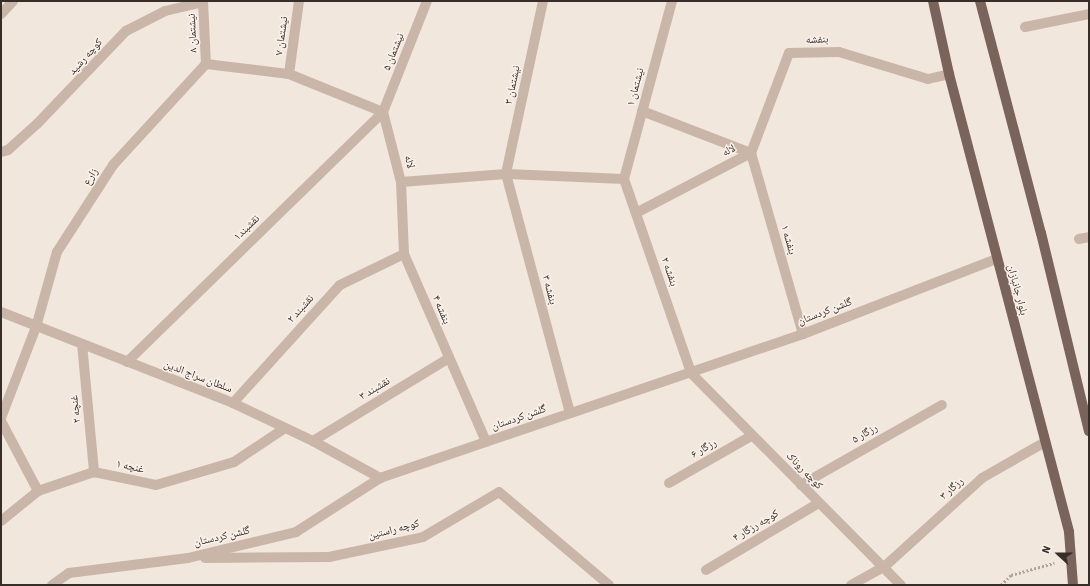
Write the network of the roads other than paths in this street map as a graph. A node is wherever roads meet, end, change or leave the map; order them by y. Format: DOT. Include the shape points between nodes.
graph roads {
  1 [pos="13,1"];
  2 [pos="203,1"];
  3 [pos="299,1"];
  4 [pos="427,1"];
  5 [pos="543,1"];
  6 [pos="672,1"];
  7 [pos="934,1"];
  8 [pos="980,1"];
  9 [pos="1,14"];
  10 [pos="1089,14"];
  11 [pos="1025,27"];
  12 [pos="206,64"];
  13 [pos="289,74"];
  14 [pos="949,74"];
  15 [pos="642,110"];
  16 [pos="383,112"];
  17 [pos="1,152"];
  18 [pos="751,153"];
  19 [pos="506,174"];
  20 [pos="624,179"];
  21 [pos="401,182"];
  22 [pos="636,213"];
  23 [pos="404,254"];
  24 [pos="996,259"];
  25 [pos="1,312"];
  26 [pos="36,327"];
  27 [pos="803,334"];
  28 [pos="82,344"];
  29 [pos="449,358"];
  30 [pos="127,362"];
  31 [pos="691,373"];
  32 [pos="233,403"];
  33 [pos="942,405"];
  34 [pos="570,413"];
  35 [pos="1,418"];
  36 [pos="1,421"];
  37 [pos="285,428"];
  38 [pos="1089,431"];
  39 [pos="751,436"];
  40 [pos="313,441"];
  41 [pos="486,442"];
  42 [pos="1045,442"];
  43 [pos="94,472"];
  44 [pos="380,478"];
  45 [pos="669,483"];
  46 [pos="801,485"];
  47 [pos="38,491"];
  48 [pos="818,503"];
  49 [pos="1,521"];
  50 [pos="188,558"];
  51 [pos="884,566"];
  52 [pos="706,570"];
  53 [pos="54,584"];
  54 [pos="606,584"];
  55 [pos="851,585"];
  56 [pos="901,585"];
  57 [pos="1073,585"];
  1 -- 9 [label="street"];
  2 -- 12 [label="street, نیشتمان ۸"];
  2 -- 17 [label="street, کوچه رشید" via="165,11 126,31 37,124 8,150"];
  3 -- 13 [label="street, نیشتمان ۷"];
  4 -- 16 [label="street, نیشتمان ۵"];
  5 -- 19 [label="street, نیشتمان ۳"];
  6 -- 15 [label="street, نیشتمان ۱"];
  7 -- 14 [label="main road, بلوار جانبازان"];
  8 -- 38 [label="main road" via="1043,241"];
  10 -- 11 [label="street"];
  12 -- 13 [label="street"];
  12 -- 26 [label="street, زارع" via="113,165 57,252"];
  13 -- 16 [label="street"];
  14 -- 18 [label="street, بنفشه" via="928,79 839,52 789,53"];
  14 -- 24 [label="main road, بلوار جانبازان"];
  15 -- 18 [label="street, لاله"];
  15 -- 20 [label="street, نیشتمان ۱"];
  16 -- 21 [label="street, لاله"];
  16 -- 30 [label="street, نقشبند۱"];
  18 -- 22 [label="street, لاله"];
  18 -- 27 [label="street, بنفشه ۱"];
  19 -- 20 [label="street, لاله"];
  19 -- 21 [label="street, لاله"];
  19 -- 34 [label="street, بنفشه ۳"];
  20 -- 22 [label="street, بنفشه ۲"];
  21 -- 23 [label="street, بنفشه ۴"];
  22 -- 31 [label="street, بنفشه ۲"];
  23 -- 29 [label="street, بنفشه ۴"];
  23 -- 32 [label="street, نقشبند ۲" via="340,285"];
  24 -- 27 [label="street, گلشن کردستان"];
  24 -- 42 [label="main road, بلوار جانبازان"];
  25 -- 26 [label="street, سلطان سراج الدین"];
  26 -- 28 [label="street, سلطان سراج الدین"];
  26 -- 35 [label="street, زارع"];
  27 -- 31 [label="street, گلشن کردستان"];
  28 -- 30 [label="street, سلطان سراج الدین"];
  28 -- 43 [label="street, غنچه ۲"];
  29 -- 40 [label="street, نقشبند ۳"];
  29 -- 41 [label="street, بنفشه ۴"];
  30 -- 32 [label="street, سلطان سراج الدین"];
  31 -- 34 [label="street, گلشن کردستان"];
  31 -- 39 [label="street, کوچه روناک"];
  32 -- 37 [label="street, سلطان سراج الدین"];
  33 -- 46 [label="street, رزگار ۵"];
  34 -- 41 [label="street, گلشن کردستان"];
  36 -- 47 [label="street"];
  37 -- 40 [label="street, سلطان سراج الدین"];
  37 -- 43 [label="street, غنچه ۱" via="234,462 156,485"];
  39 -- 45 [label="street, رزگار ۶"];
  39 -- 46 [label="street, کوچه روناک"];
  40 -- 44 [label="street, سلطان سراج الدین"];
  41 -- 44 [label="street, گلشن کردستان"];
  42 -- 51 [label="street, رزگار ۳" via="982,478"];
  42 -- 57 [label="main road, بلوار جانبازان" via="1069,532"];
  43 -- 47 [label="street"];
  44 -- 50 [label="street, گلشن کردستان" via="296,532"];
  46 -- 48 [label="street, کوچه روناک"];
  47 -- 49 [label="street"];
  48 -- 51 [label="street, کوچه روناک"];
  48 -- 52 [label="street, کوچه رزگار ۴"];
  50 -- 53 [label="street, گلشن کردستان" via="69,573"];
  50 -- 54 [label="street, کوچه راستین" via="336,555 423,537 499,492"];
  51 -- 55 [label="street, رزگار ۳"];
  51 -- 56 [label="street, کوچه روناک"];
}
